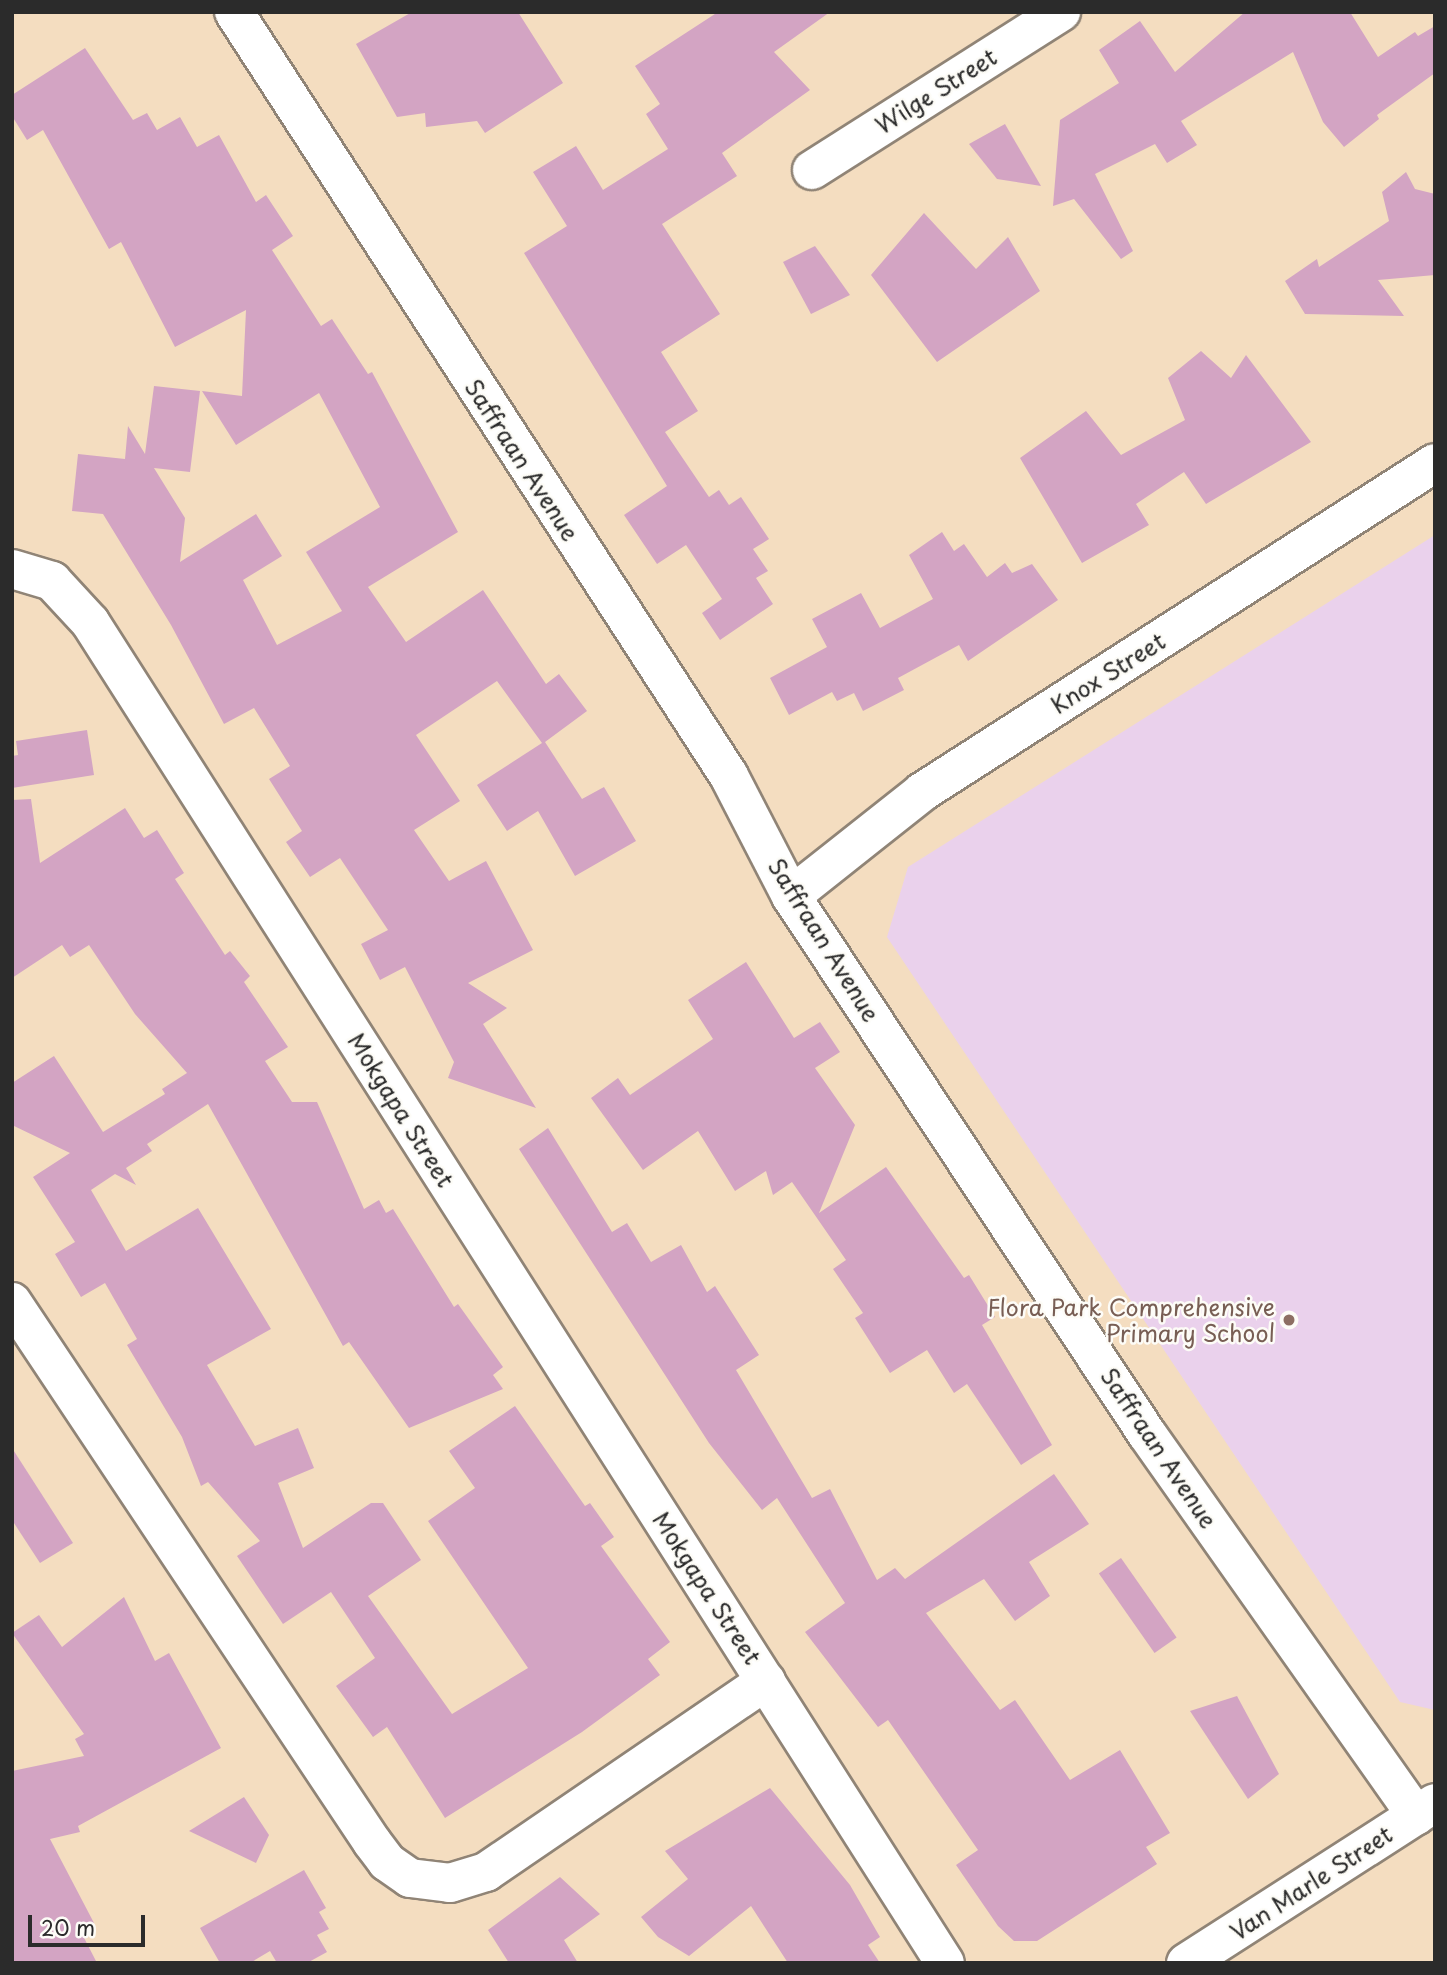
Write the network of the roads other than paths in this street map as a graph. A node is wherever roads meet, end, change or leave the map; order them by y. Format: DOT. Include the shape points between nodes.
graph roads {
  1 [pos="234,12"];
  2 [pos="1060,12"];
  3 [pos="812,170"];
  4 [pos="1435,463"];
  5 [pos="12,569"];
  6 [pos="791,896"];
  7 [pos="12,1301"];
  8 [pos="766,1681"];
  9 [pos="1425,1809"];
  10 [pos="945,1963"];
  11 [pos="1186,1963"];
  1 -- 6 [label="street, Saffraan Avenue" via="729,776"];
  2 -- 3 [label="street, Wilge Street"];
  4 -- 6 [label="street, Knox Street" via="922,792"];
  5 -- 8 [label="street, Mokgapa Street" via="52,581 90,622"];
  6 -- 9 [label="street, Saffraan Avenue" via="1147,1434"];
  7 -- 8 [label="street, Mokgapa Street" via="372,1842 387,1862 410,1878 450,1883 486,1871"];
  8 -- 10 [label="street, Mokgapa Street"];
  9 -- 11 [label="street, Van Marle Street"];
}
